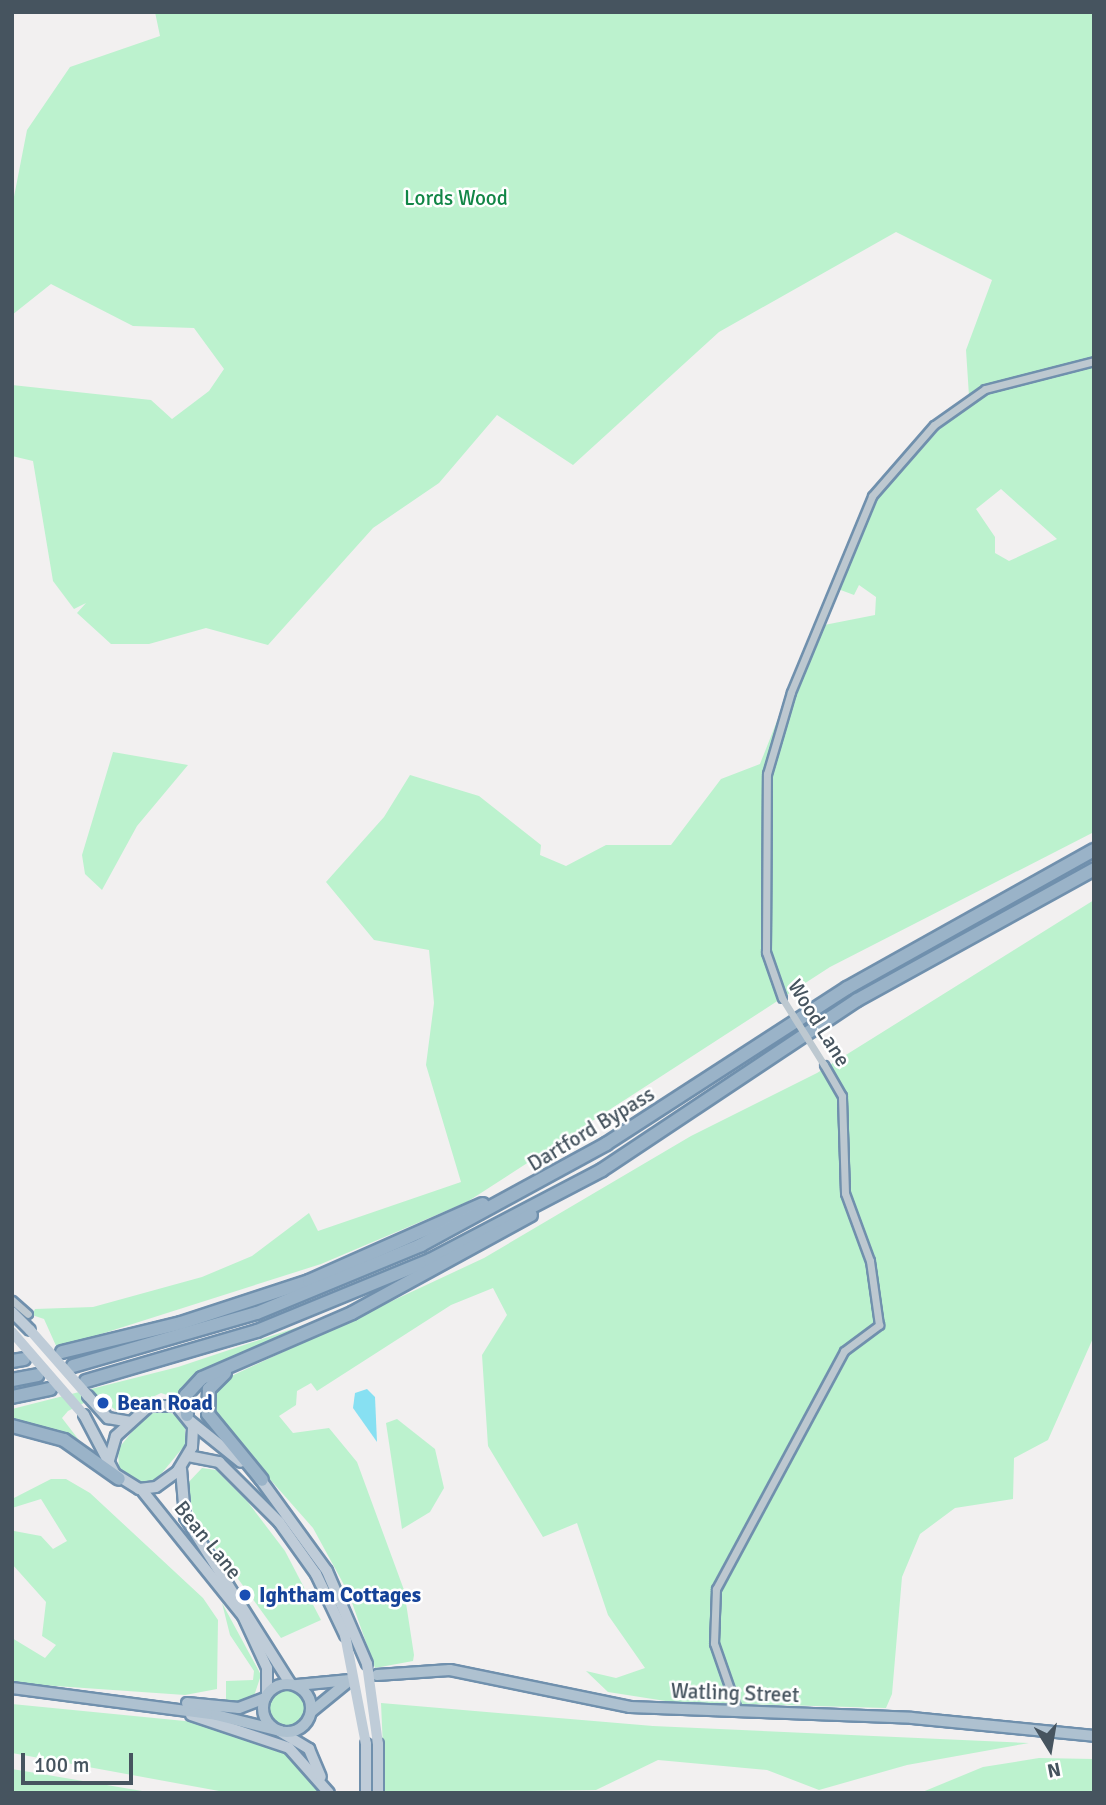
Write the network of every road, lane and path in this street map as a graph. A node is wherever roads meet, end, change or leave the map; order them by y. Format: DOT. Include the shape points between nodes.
graph roads {
  1 [pos="1094,361"];
  2 [pos="1094,850"];
  3 [pos="1094,869"];
  4 [pos="602,1170"];
  5 [pos="530,1189"];
  6 [pos="12,1300"];
  7 [pos="29,1311"];
  8 [pos="12,1312"];
  9 [pos="12,1332"];
  10 [pos="62,1352"];
  11 [pos="73,1366"];
  12 [pos="233,1366"];
  13 [pos="38,1375"];
  14 [pos="12,1380"];
  15 [pos="86,1381"];
  16 [pos="50,1390"];
  17 [pos="12,1397"];
  18 [pos="188,1418"];
  19 [pos="131,1422"];
  20 [pos="12,1426"];
  21 [pos="188,1456"];
  22 [pos="109,1461"];
  23 [pos="119,1479"];
  24 [pos="262,1480"];
  25 [pos="141,1489"];
  26 [pos="350,1633"];
  27 [pos="377,1675"];
  28 [pos="293,1684"];
  29 [pos="12,1688"];
  30 [pos="266,1696"];
  31 [pos="115,1699"];
  32 [pos="311,1712"];
  33 [pos="738,1712"];
  34 [pos="281,1731"];
  35 [pos="1094,1736"];
  36 [pos="321,1778"];
  37 [pos="328,1793"];
  38 [pos="366,1793"];
  39 [pos="378,1793"];
  1 -- 33 [label="street, Wood Lane, bridge" via="985,389 934,425 872,496 791,692 767,774 766,952 782,998 841,1094 845,1194 870,1261 879,1325 844,1351 716,1589 714,1643"];
  2 -- 5 [label="highway, Dartford Bypass" via="847,988"];
  3 -- 4 [label="highway, Dartford Bypass" via="857,1000"];
  4 -- 12 [label="highway" via="471,1251"];
  4 -- 15 [label="highway, Dartford Bypass" via="355,1293 257,1331"];
  5 -- 10 [label="highway" via="496,1197 309,1280 181,1323"];
  5 -- 11 [label="highway, Dartford Bypass" via="318,1291"];
  6 -- 7 [label="street"];
  8 -- 19 [label="main road, bridge" via="109,1419"];
  9 -- 22 [label="main road, bridge" via="84,1415"];
  12 -- 18 [label="highway" via="190,1387"];
  12 -- 24 [label="highway" via="210,1387 206,1410"];
  13 -- 14 [label="highway"];
  16 -- 17 [label="highway"];
  18 -- 19 [label="main road" via="177,1406 159,1404"];
  18 -- 21 [label="main road" via="195,1436"];
  18 -- 24 [label="main road"];
  19 -- 22 [label="main road" via="114,1439"];
  20 -- 23 [label="highway" via="64,1440"];
  21 -- 25 [label="main road" via="165,1483"];
  21 -- 26 [label="main road" via="219,1462 272,1514 316,1574"];
  21 -- 28 [label="main road, Bean Lane" via="180,1475 185,1517"];
  22 -- 23 [label="main road"];
  23 -- 25 [label="main road"];
  24 -- 26 [label="main road" via="312,1544"];
  25 -- 30 [label="main road, Bean Lane" via="243,1616 267,1668"];
  26 -- 38 [label="main road, bridge" via="366,1744"];
  26 -- 39 [label="main road, bridge" via="373,1696"];
  27 -- 33 [label="main road, Watling Street" via="450,1670 618,1706"];
  28 -- 30 [label="main road"];
  28 -- 32 [label="main road" via="309,1696"];
  28 -- 32 [label="main road" via="350,1681"];
  29 -- 31 [label="main road"];
  30 -- 31 [label="main road" via="237,1708"];
  30 -- 34 [label="main road" via="264,1718"];
  31 -- 34 [label="main road"];
  31 -- 36 [label="main road" via="257,1734 289,1748"];
  32 -- 34 [label="main road" via="303,1726"];
  33 -- 35 [label="main road, Watling Street" via="912,1718"];
  34 -- 36 [label="main road" via="309,1749"];
  36 -- 37 [label="main road"];
}
